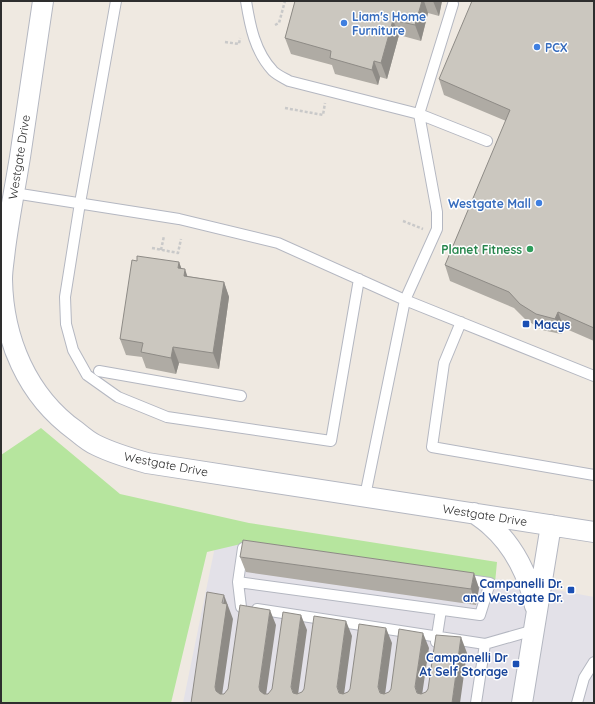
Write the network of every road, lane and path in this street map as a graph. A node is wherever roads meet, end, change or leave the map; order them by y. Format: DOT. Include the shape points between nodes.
graph roads {
  1 [pos="43,1"];
  2 [pos="116,1"];
  3 [pos="246,1"];
  4 [pos="285,1"];
  5 [pos="453,4"];
  6 [pos="275,25"];
  7 [pos="240,34"];
  8 [pos="225,42"];
  9 [pos="326,99"];
  10 [pos="285,108"];
  11 [pos="419,114"];
  12 [pos="487,141"];
  13 [pos="9,203"];
  14 [pos="80,204"];
  15 [pos="403,221"];
  16 [pos="423,229"];
  17 [pos="164,236"];
  18 [pos="181,239"];
  19 [pos="152,248"];
  20 [pos="161,250"];
  21 [pos="359,279"];
  22 [pos="405,300"];
  23 [pos="461,322"];
  24 [pos="6,343"];
  25 [pos="99,371"];
  26 [pos="594,376"];
  27 [pos="241,396"];
  28 [pos="594,475"];
  29 [pos="365,496"];
  30 [pos="474,513"];
  31 [pos="551,525"];
  32 [pos="594,532"];
  33 [pos="238,582"];
  34 [pos="441,610"];
  35 [pos="535,622"];
  36 [pos="437,636"];
  37 [pos="485,644"];
  38 [pos="435,651"];
  39 [pos="594,662"];
  40 [pos="476,703"];
  41 [pos="522,703"];
  42 [pos="577,703"];
  1 -- 13 [label="street, Westgate Drive"];
  2 -- 14 [label="lane"];
  3 -- 11 [label="lane" via="249,23 260,54 274,72 289,81"];
  4 -- 6 [label="path" via="280,23"];
  5 -- 11 [label="lane"];
  7 -- 8 [label="path" via="239,44"];
  9 -- 10 [label="path" via="323,115"];
  11 -- 12 [label="lane"];
  11 -- 22 [label="lane" via="437,212 436,229"];
  13 -- 14 [label="lane"];
  13 -- 24 [label="street, Westgate Drive" via="2,278"];
  14 -- 21 [label="lane" via="178,219 278,243"];
  14 -- 21 [label="lane" via="65,298 66,324 73,350 87,375 118,397 167,417 331,441"];
  15 -- 16 [label="path"];
  17 -- 20 [label="path"];
  18 -- 20 [label="path" via="178,253"];
  19 -- 20 [label="path"];
  21 -- 22 [label="lane"];
  22 -- 23 [label="lane"];
  22 -- 29 [label="lane"];
  23 -- 26 [label="lane"];
  23 -- 28 [label="lane" via="444,363 432,447"];
  24 -- 29 [label="street, Westgate Drive" via="35,390 51,410 94,445 122,457"];
  25 -- 27 [label="lane"];
  29 -- 30 [label="street, Westgate Drive"];
  30 -- 31 [label="street, Westgate Drive"];
  30 -- 35 [label="street" via="492,526 520,564 528,581"];
  31 -- 32 [label="street, Westgate Drive"];
  31 -- 35 [label="street"];
  33 -- 34 [label="lane"];
  33 -- 34 [label="lane" via="242,548 490,584 480,615"];
  33 -- 36 [label="lane" via="241,610 360,629"];
  34 -- 36 [label="lane"];
  35 -- 37 [label="lane"];
  35 -- 41 [label="street"];
  36 -- 37 [label="lane"];
  36 -- 38 [label="lane"];
  37 -- 40 [label="lane"];
  39 -- 42 [label="lane" via="584,678"];
}
